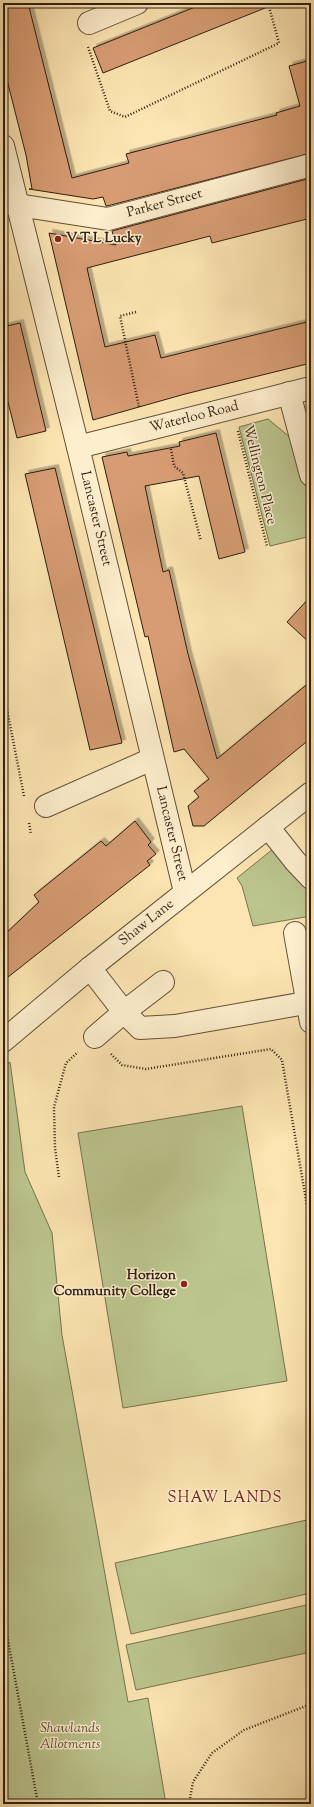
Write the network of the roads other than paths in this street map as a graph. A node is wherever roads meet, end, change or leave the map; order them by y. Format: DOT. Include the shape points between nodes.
graph roads {
  1 [pos="137,3"];
  2 [pos="89,23"];
  3 [pos="3,146"];
  4 [pos="311,165"];
  5 [pos="10,204"];
  6 [pos="311,388"];
  7 [pos="289,393"];
  8 [pos="78,447"];
  9 [pos="311,475"];
  10 [pos="152,759"];
  11 [pos="311,793"];
  12 [pos="46,806"];
  13 [pos="268,826"];
  14 [pos="311,878"];
  15 [pos="185,892"];
  16 [pos="295,933"];
  17 [pos="90,968"];
  18 [pos="164,982"];
  19 [pos="310,1009"];
  20 [pos="124,1012"];
  21 [pos="95,1037"];
  22 [pos="3,1041"];
  1 -- 2 [label="street"];
  3 -- 5 [label="street, Lancaster Street"];
  4 -- 5 [label="street, Parker Street" via="108,219"];
  5 -- 8 [label="street, Lancaster Street"];
  6 -- 7 [label="street, Waterloo Road"];
  7 -- 8 [label="street, Waterloo Road"];
  7 -- 9 [label="street"];
  8 -- 10 [label="street, Lancaster Street"];
  10 -- 12 [label="street"];
  10 -- 15 [label="street, Lancaster Street"];
  11 -- 13 [label="street, Shaw Lane"];
  13 -- 14 [label="street"];
  13 -- 15 [label="street, Shaw Lane"];
  15 -- 17 [label="street, Shaw Lane"];
  16 -- 19 [label="street"];
  17 -- 20 [label="street"];
  17 -- 22 [label="street, Shaw Lane"];
  18 -- 20 [label="street"];
  19 -- 20 [label="street" via="140,1028"];
  20 -- 21 [label="street"];
}
